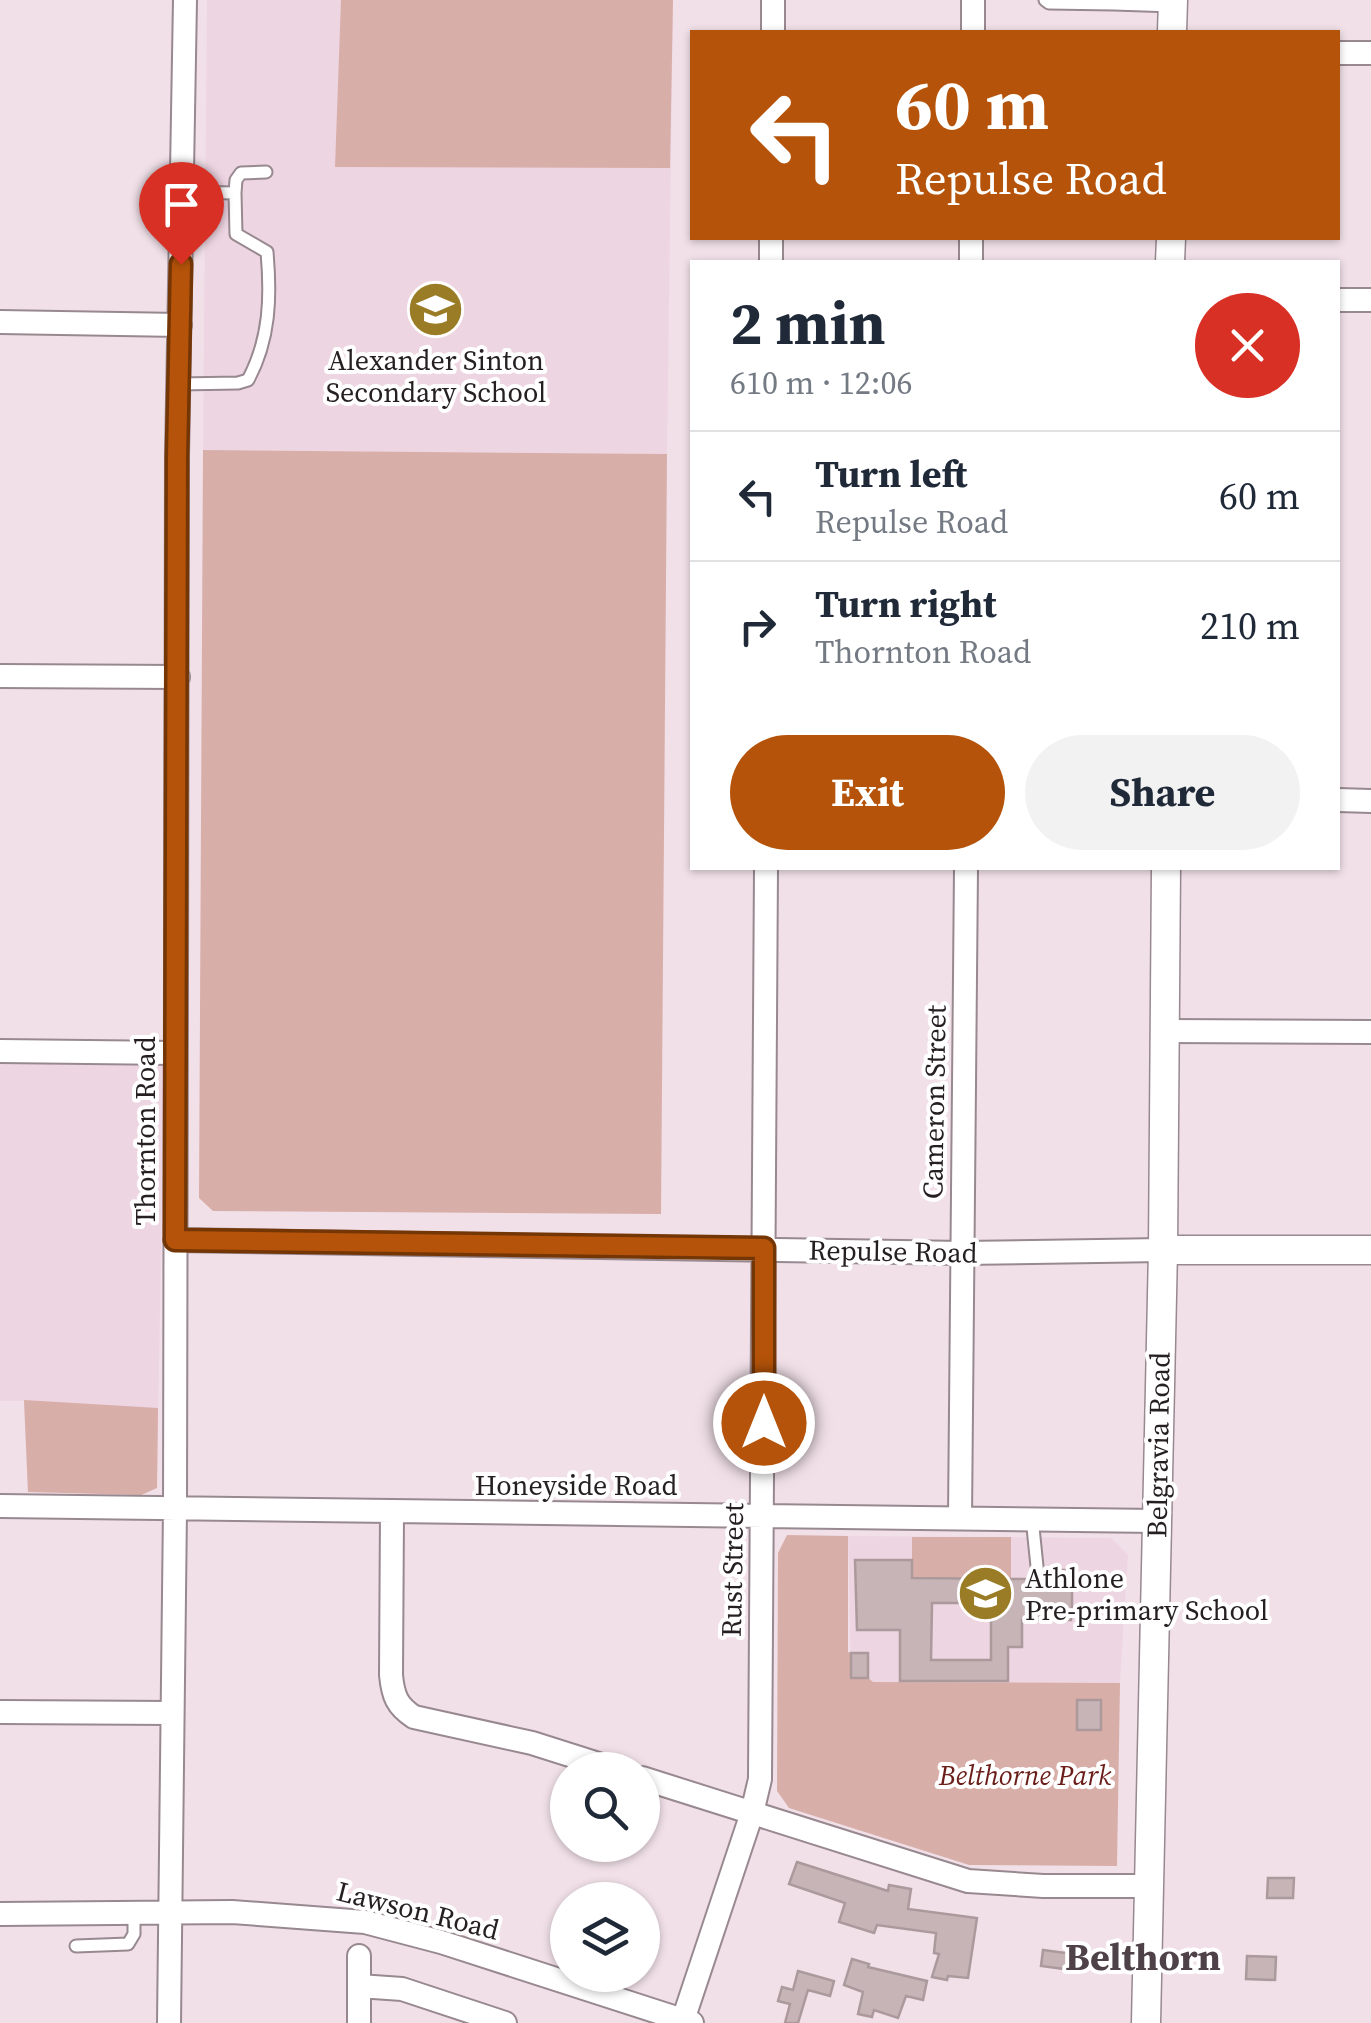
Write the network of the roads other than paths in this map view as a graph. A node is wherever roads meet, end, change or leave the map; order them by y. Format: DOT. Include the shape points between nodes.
graph roads {
  1 [pos="185,0"];
  2 [pos="773,0"];
  3 [pos="973,0"];
  4 [pos="1044,0"];
  5 [pos="1114,2"];
  6 [pos="1173,13"];
  7 [pos="772,30"];
  8 [pos="973,30"];
  9 [pos="1340,53"];
  10 [pos="1371,53"];
  11 [pos="266,172"];
  12 [pos="182,192"];
  13 [pos="236,192"];
  14 [pos="1340,300"];
  15 [pos="1371,300"];
  16 [pos="0,322"];
  17 [pos="180,325"];
  18 [pos="179,384"];
  19 [pos="0,676"];
  20 [pos="178,677"];
  21 [pos="1340,800"];
  22 [pos="1371,800"];
  23 [pos="766,870"];
  24 [pos="966,870"];
  25 [pos="1166,870"];
  26 [pos="1165,1030"];
  27 [pos="1371,1032"];
  28 [pos="0,1051"];
  29 [pos="175,1053"];
  30 [pos="175,1240"];
  31 [pos="764,1248"];
  32 [pos="1163,1250"];
  33 [pos="1371,1250"];
  34 [pos="962,1253"];
  35 [pos="0,1506"];
  36 [pos="174,1508"];
  37 [pos="392,1513"];
  38 [pos="763,1516"];
  39 [pos="960,1518"];
  40 [pos="1032,1518"];
  41 [pos="1157,1521"];
  42 [pos="1038,1576"];
  43 [pos="0,1712"];
  44 [pos="172,1713"];
  45 [pos="560,1752"];
  46 [pos="660,1784"];
  47 [pos="752,1813"];
  48 [pos="1149,1886"];
  49 [pos="0,1914"];
  50 [pos="134,1915"];
  51 [pos="171,1915"];
  52 [pos="76,1946"];
  53 [pos="359,1956"];
  54 [pos="360,1986"];
  55 [pos="688,2022"];
  56 [pos="169,2023"];
  57 [pos="359,2023"];
  58 [pos="506,2023"];
  59 [pos="1146,2023"];
  1 -- 12 [label="street, Thornton Road"];
  2 -- 7 [label="street"];
  3 -- 8 [label="street"];
  4 -- 5 [label="lane"];
  5 -- 6 [label="lane"];
  9 -- 10 [label="street"];
  11 -- 13 [label="lane" via="241,172"];
  12 -- 13 [label="lane"];
  12 -- 17 [label="street, Thornton Road"];
  13 -- 18 [label="lane" via="236,234 267,252 271,291 264,341 248,380"];
  14 -- 15 [label="street"];
  16 -- 17 [label="street"];
  17 -- 18 [label="street, Thornton Road"];
  18 -- 20 [label="street, Thornton Road"];
  19 -- 20 [label="street"];
  20 -- 29 [label="street, Thornton Road"];
  21 -- 22 [label="street"];
  23 -- 31 [label="street, Rust Street"];
  24 -- 34 [label="street, Cameron Street"];
  25 -- 26 [label="street, Belgravia Road"];
  26 -- 27 [label="street"];
  26 -- 32 [label="street, Belgravia Road"];
  28 -- 29 [label="street"];
  29 -- 30 [label="street, Thornton Road"];
  30 -- 31 [label="street, Repulse Road"];
  30 -- 36 [label="street, Thornton Road"];
  31 -- 34 [label="street, Repulse Road"];
  31 -- 38 [label="street, Rust Street"];
  32 -- 33 [label="street, Repulse Road"];
  32 -- 34 [label="street, Repulse Road"];
  32 -- 41 [label="street, Belgravia Road"];
  34 -- 39 [label="street, Cameron Street"];
  35 -- 36 [label="street, Honeyside Road"];
  36 -- 37 [label="street, Honeyside Road"];
  36 -- 44 [label="street, Thornton Road"];
  37 -- 38 [label="street, Honeyside Road"];
  37 -- 45 [label="street" via="391,1676 401,1708 414,1717"];
  38 -- 39 [label="street, Honeyside Road"];
  38 -- 47 [label="street, Rust Street" via="761,1754"];
  39 -- 40 [label="street, Honeyside Road"];
  40 -- 41 [label="street, Honeyside Road"];
  40 -- 42 [label="lane"];
  41 -- 48 [label="street, Belgravia Road"];
  43 -- 44 [label="street"];
  44 -- 51 [label="street, Thornton Road"];
  46 -- 47 [label="street"];
  47 -- 48 [label="street" via="968,1881"];
  47 -- 55 [label="street, Rust Street"];
  48 -- 59 [label="street, Belgravia Road"];
  49 -- 50 [label="street, Lawson Road"];
  50 -- 51 [label="street, Lawson Road"];
  50 -- 52 [label="lane" via="128,1944"];
  51 -- 55 [label="street, Lawson Road" via="232,1912 365,1922"];
  51 -- 56 [label="street, Thornton Road"];
  53 -- 54 [label="street"];
  54 -- 57 [label="street"];
  54 -- 58 [label="street" via="402,1989"];
}
